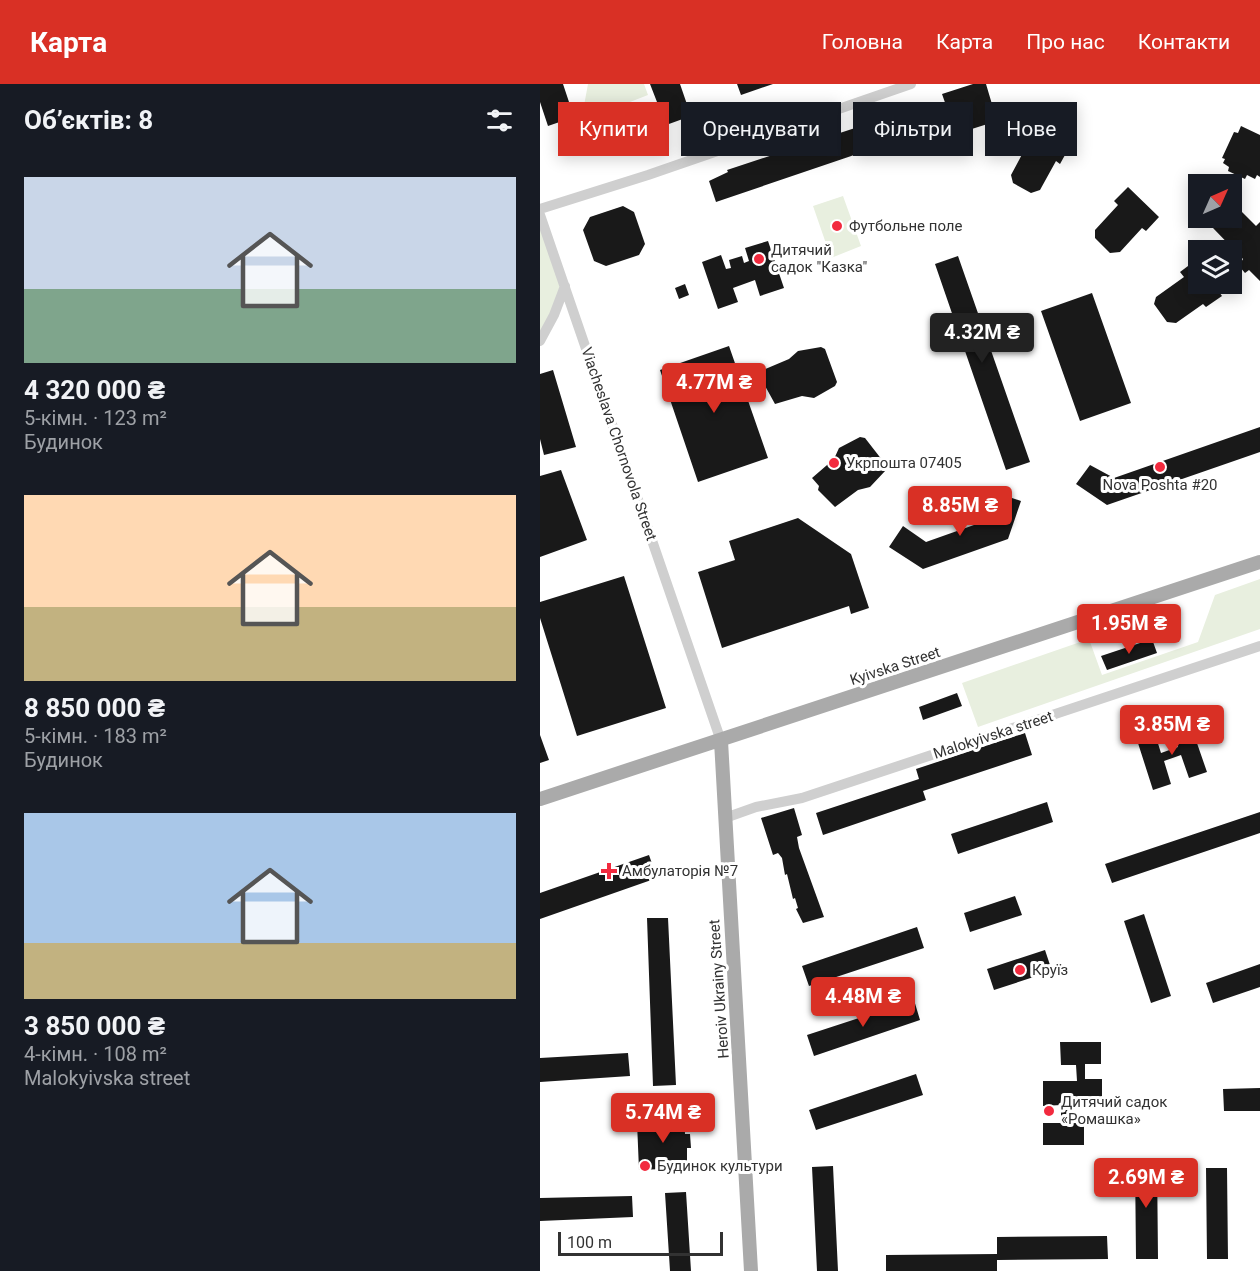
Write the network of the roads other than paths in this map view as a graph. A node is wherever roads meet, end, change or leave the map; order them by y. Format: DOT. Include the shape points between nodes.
graph roads {
  1 [pos="911,84"];
  2 [pos="540,209"];
  3 [pos="540,215"];
  4 [pos="565,286"];
  5 [pos="540,341"];
  6 [pos="1260,562"];
  7 [pos="1260,646"];
  8 [pos="721,741"];
  9 [pos="540,799"];
  10 [pos="725,818"];
  11 [pos="751,1271"];
  1 -- 2 [label="street"];
  3 -- 4 [label="street"];
  4 -- 5 [label="street"];
  4 -- 8 [label="street"];
  6 -- 8 [label="main road, Kyivska Street"];
  7 -- 10 [label="street, Malokyivska street" via="802,798"];
  8 -- 9 [label="main road, Kyivska Street"];
  8 -- 10 [label="main road, Heroiv Ukrainy Street"];
  10 -- 11 [label="main road, Heroiv Ukrainy Street"];
}
